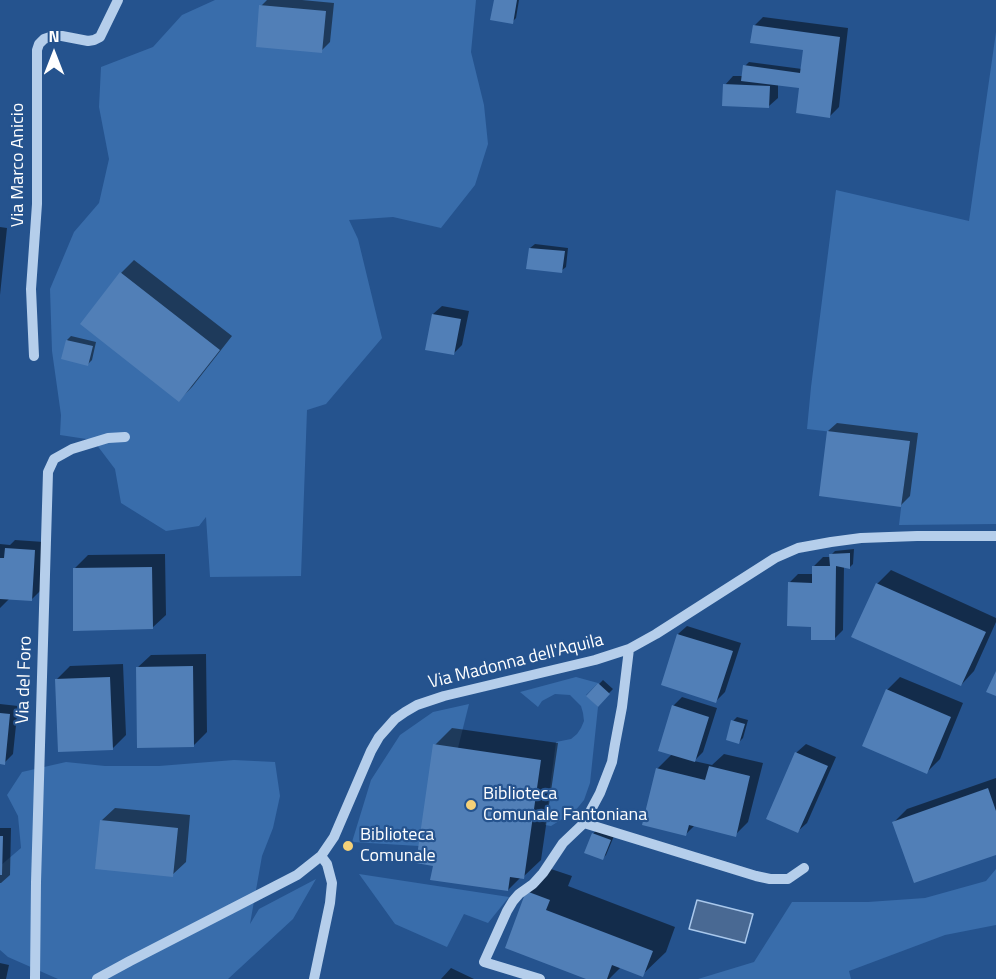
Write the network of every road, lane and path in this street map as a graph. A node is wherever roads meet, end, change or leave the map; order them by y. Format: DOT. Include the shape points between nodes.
graph roads {
  1 [pos="118,0"];
  2 [pos="34,356"];
  3 [pos="125,436"];
  4 [pos="996,536"];
  5 [pos="629,650"];
  6 [pos="584,823"];
  7 [pos="321,856"];
  8 [pos="804,868"];
  9 [pos="35,979"];
  10 [pos="97,979"];
  11 [pos="314,979"];
  12 [pos="540,979"];
  1 -- 2 [label="street, Via Marco Anicio" via="100,38 88,41 53,36 44,39 37,50 37,204 31,289"];
  3 -- 9 [label="street, Via del Foro" via="72,449 54,459 48,472"];
  4 -- 5 [label="street, Via Madonna dell'Aquila" via="861,538 798,548 775,558"];
  5 -- 6 [label="street" via="612,762"];
  5 -- 7 [label="street, Via Madonna dell'Aquila" via="436,698 405,712 386,728 371,751 334,837"];
  6 -- 8 [label="street" via="770,879 788,879"];
  6 -- 12 [label="street" via="563,843 533,884 513,901 484,962"];
  7 -- 10 [label="street, Via Madonna dell'Aquila" via="297,875"];
  7 -- 11 [label="street" via="332,883"];
}
